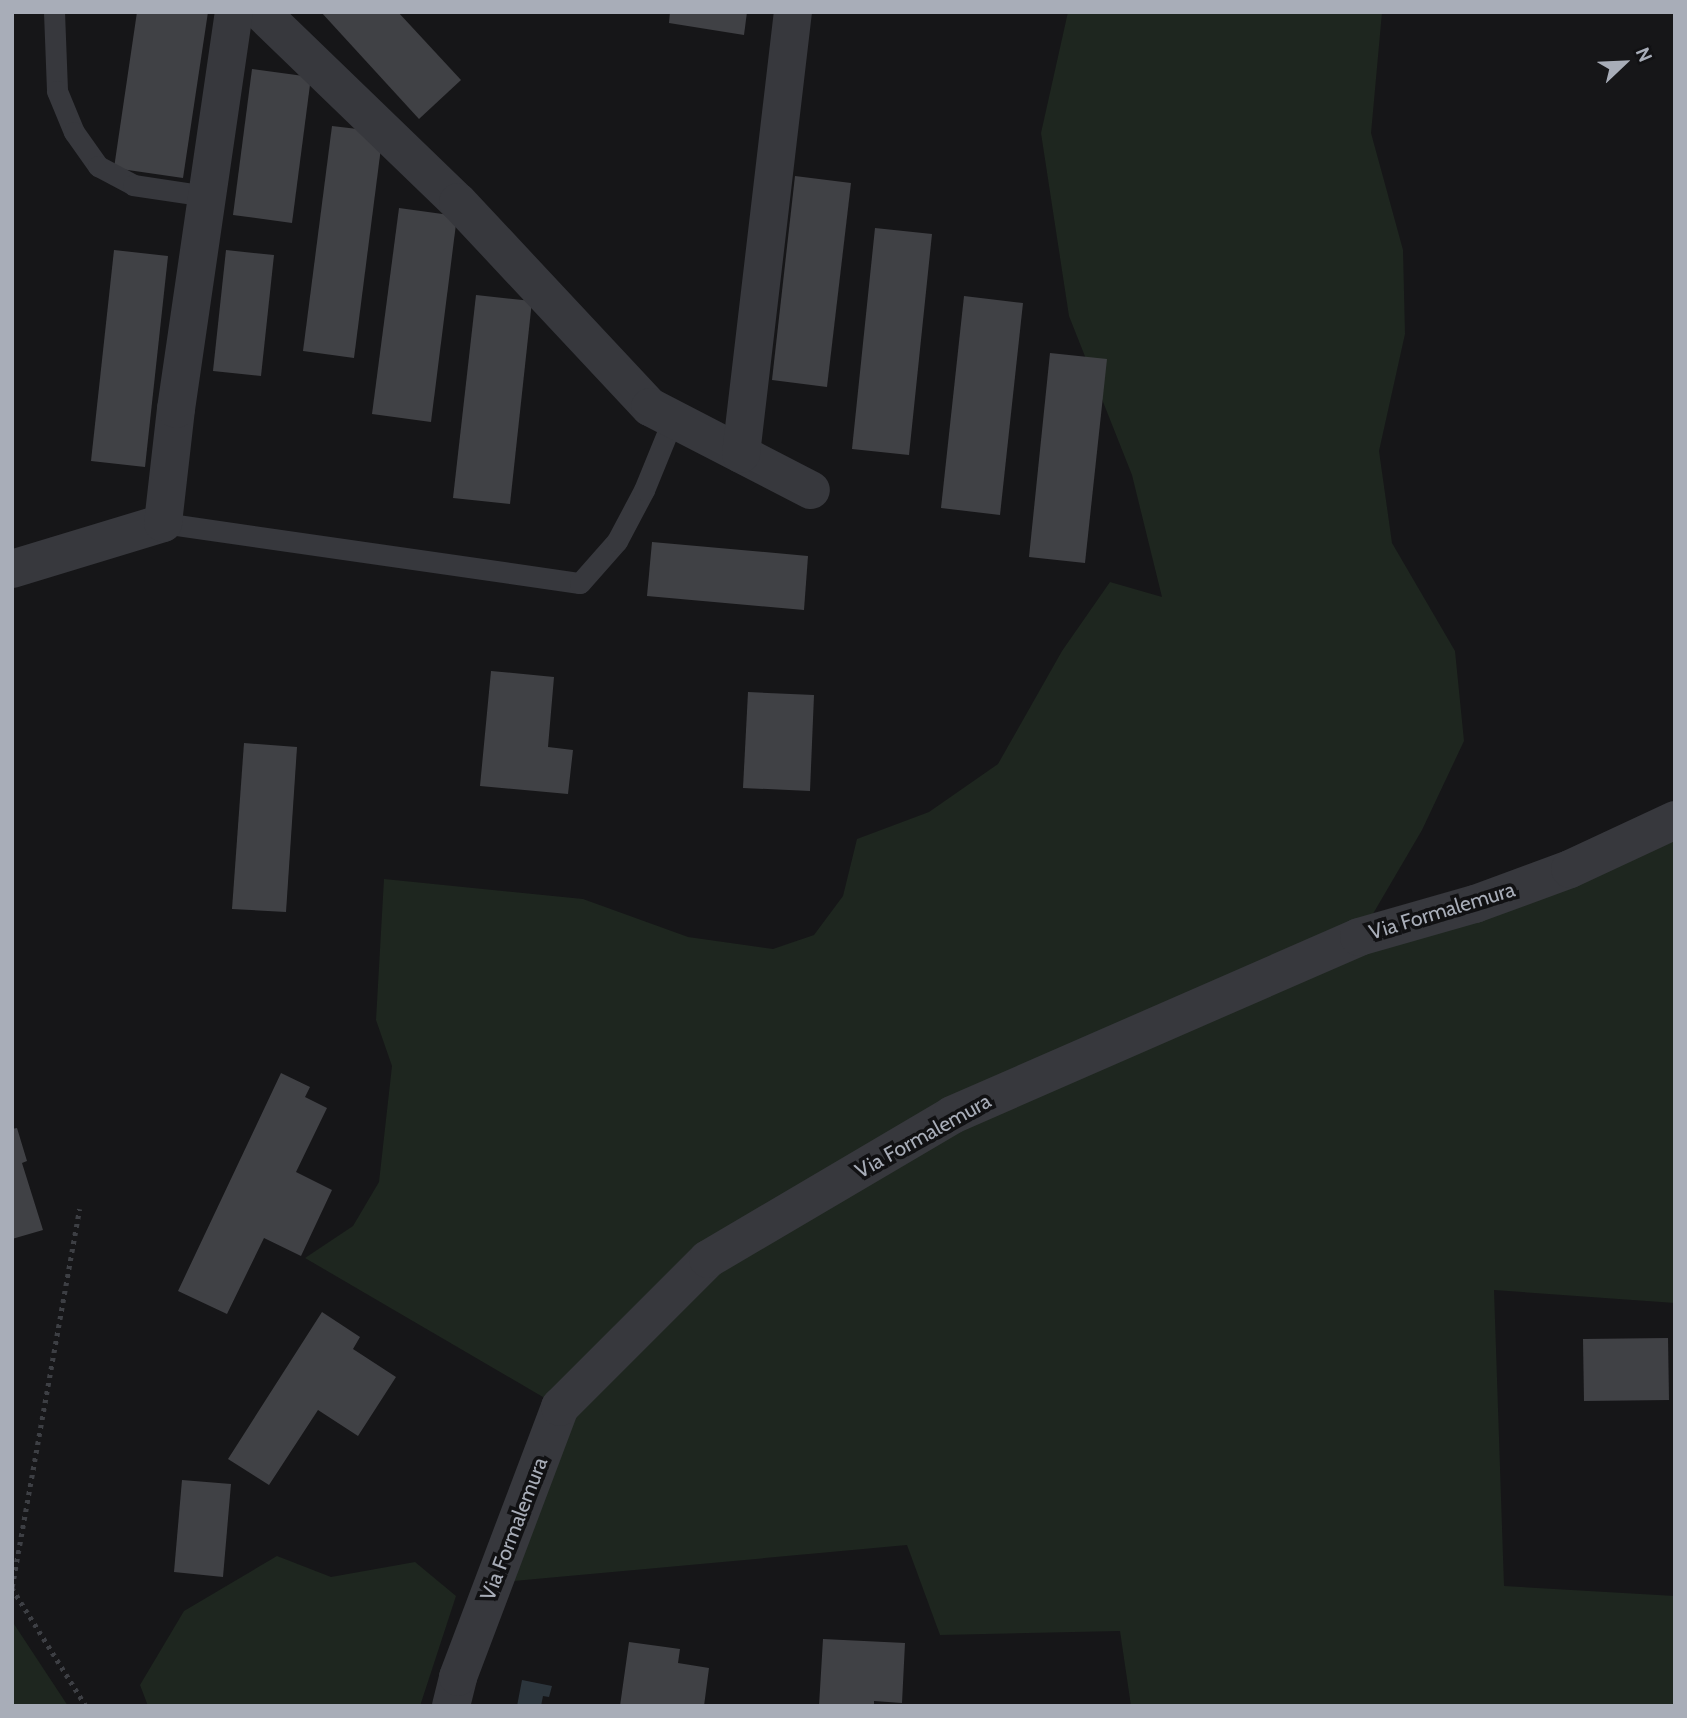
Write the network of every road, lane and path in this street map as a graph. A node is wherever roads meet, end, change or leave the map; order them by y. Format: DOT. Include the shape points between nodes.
graph roads {
  1 [pos="54,12"];
  2 [pos="234,12"];
  3 [pos="261,12"];
  4 [pos="793,12"];
  5 [pos="207,196"];
  6 [pos="673,419"];
  7 [pos="741,454"];
  8 [pos="811,490"];
  9 [pos="163,523"];
  10 [pos="12,569"];
  11 [pos="1675,820"];
  12 [pos="79,1209"];
  13 [pos="12,1588"];
  14 [pos="86,1706"];
  15 [pos="451,1706"];
  1 -- 5 [label="lane" via="57,91 74,132 98,166 133,185"];
  2 -- 5 [label="street"];
  3 -- 6 [label="street" via="458,202 650,407"];
  4 -- 7 [label="street"];
  5 -- 9 [label="street"];
  6 -- 7 [label="street"];
  6 -- 9 [label="lane" via="617,541 580,583"];
  7 -- 8 [label="street"];
  9 -- 10 [label="street"];
  11 -- 15 [label="street, Via Formalemura" via="1535,882 1359,937 953,1115 708,1259 560,1407"];
  12 -- 13 [label="path"];
  13 -- 14 [label="path"];
}
